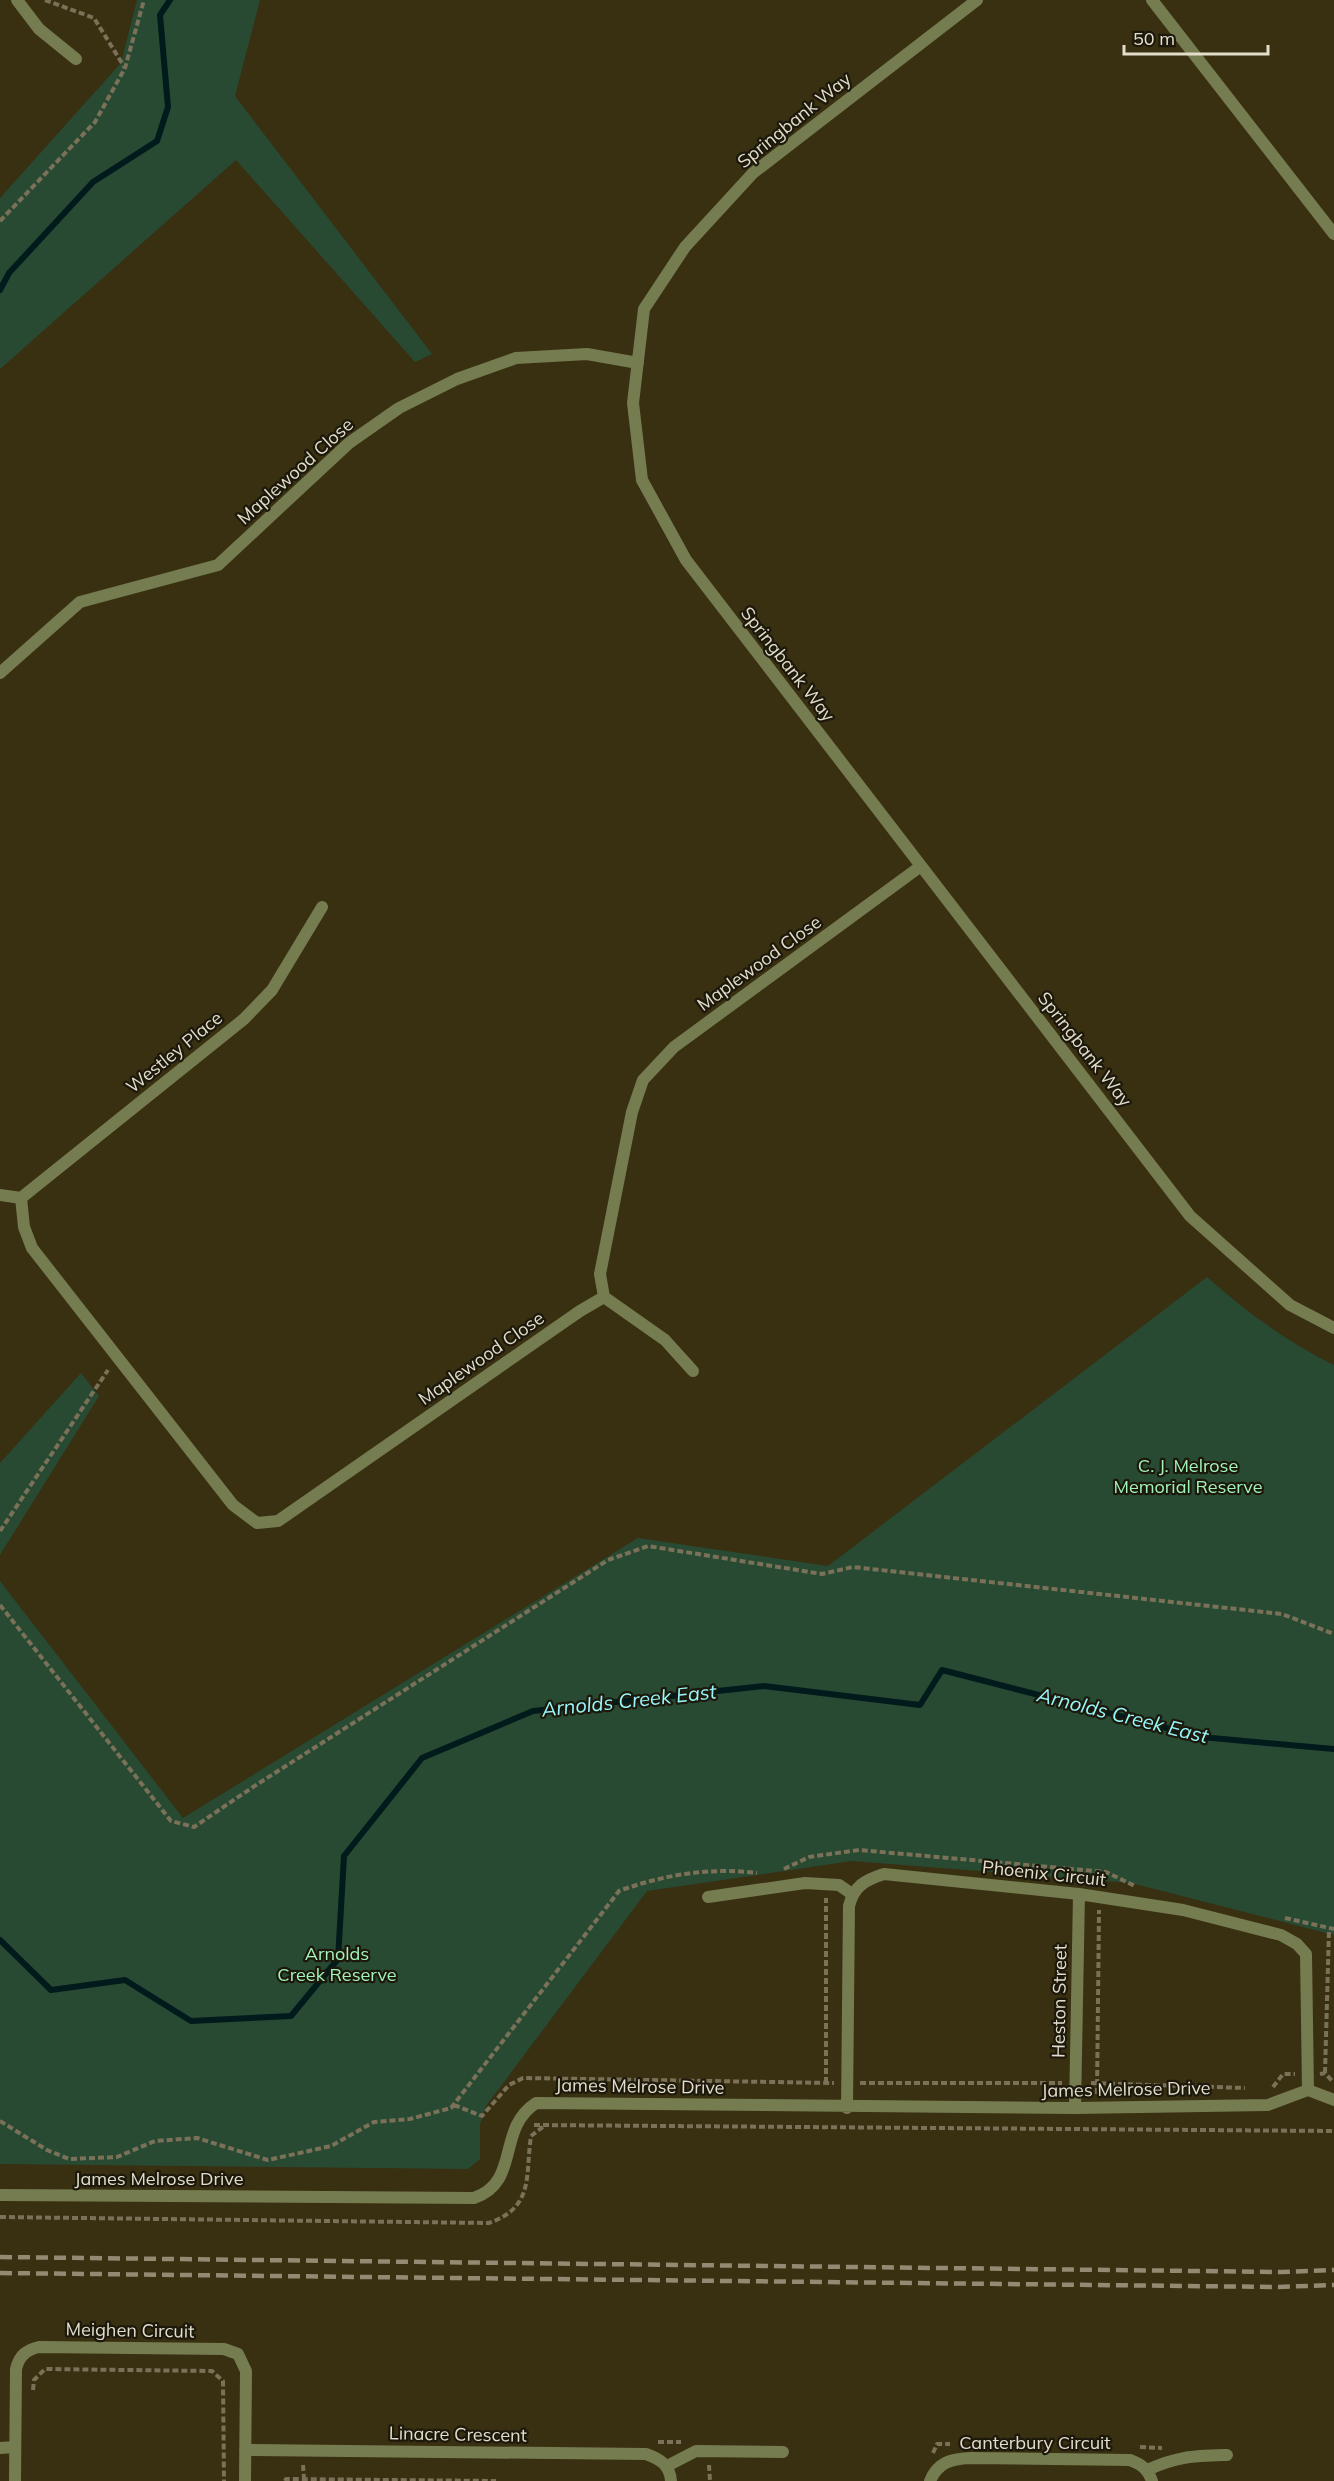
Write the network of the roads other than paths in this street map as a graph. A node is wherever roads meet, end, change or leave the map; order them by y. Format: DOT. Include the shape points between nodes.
graph roads {
  1 [pos="17,0"];
  2 [pos="977,0"];
  3 [pos="1152,0"];
  4 [pos="76,59"];
  5 [pos="1334,234"];
  6 [pos="638,363"];
  7 [pos="0,673"];
  8 [pos="921,866"];
  9 [pos="322,908"];
  10 [pos="0,1195"];
  11 [pos="21,1198"];
  12 [pos="604,1297"];
  13 [pos="1334,1328"];
  14 [pos="693,1371"];
  15 [pos="852,1893"];
  16 [pos="1078,1894"];
  17 [pos="708,1897"];
  18 [pos="1308,2090"];
  19 [pos="1334,2100"];
  20 [pos="847,2108"];
  21 [pos="1075,2109"];
  22 [pos="0,2195"];
  23 [pos="15,2447"];
  24 [pos="0,2448"];
  25 [pos="246,2450"];
  26 [pos="783,2451"];
  27 [pos="1227,2455"];
  28 [pos="667,2466"];
  29 [pos="1150,2476"];
  30 [pos="15,2481"];
  31 [pos="245,2481"];
  32 [pos="671,2481"];
  33 [pos="930,2481"];
  1 -- 4 [label="street" via="39,29"];
  2 -- 6 [label="street, Springbank Way" via="753,173 685,247 644,309"];
  3 -- 5 [label="street"];
  6 -- 7 [label="street, Maplewood Close" via="587,354 516,358 457,379 399,408 349,443 218,565 80,602"];
  6 -- 8 [label="street, Springbank Way" via="633,403 642,480 686,560"];
  8 -- 12 [label="street, Maplewood Close" via="674,1047 643,1080 632,1112 600,1274"];
  8 -- 13 [label="street, Springbank Way" via="1190,1216 1290,1305"];
  9 -- 11 [label="street, Westley Place" via="272,990 244,1019"];
  10 -- 11 [label="street"];
  11 -- 12 [label="street, Maplewood Close" via="24,1227 32,1248 233,1505 257,1523 278,1521"];
  12 -- 14 [label="street" via="665,1340"];
  15 -- 16 [label="street, Phoenix Circuit" via="865,1880 884,1874"];
  15 -- 17 [label="street" via="839,1885 805,1883"];
  15 -- 20 [label="street"];
  16 -- 18 [label="street, Phoenix Circuit" via="1183,1910 1281,1935 1297,1944 1306,1954"];
  16 -- 21 [label="street, Heston Street"];
  18 -- 19 [label="street"];
  18 -- 21 [label="street, James Melrose Drive" via="1268,2105"];
  20 -- 21 [label="street, James Melrose Drive"];
  20 -- 22 [label="street, James Melrose Drive" via="536,2103 524,2110 515,2125 502,2174 487,2194 474,2198"];
  23 -- 24 [label="street"];
  23 -- 25 [label="street, Meighen Circuit" via="16,2368 18,2360 30,2349 213,2349 238,2354 244,2363"];
  23 -- 30 [label="street, Meighen Circuit"];
  25 -- 28 [label="street, Linacre Crescent" via="646,2454"];
  25 -- 31 [label="street, Meighen Circuit"];
  26 -- 28 [label="street" via="696,2451"];
  27 -- 29 [label="street, Canterbury Circuit" via="1172,2459"];
  28 -- 32 [label="street"];
  29 -- 33 [label="street, Canterbury Circuit" via="1130,2460 970,2458 948,2460"];
}
